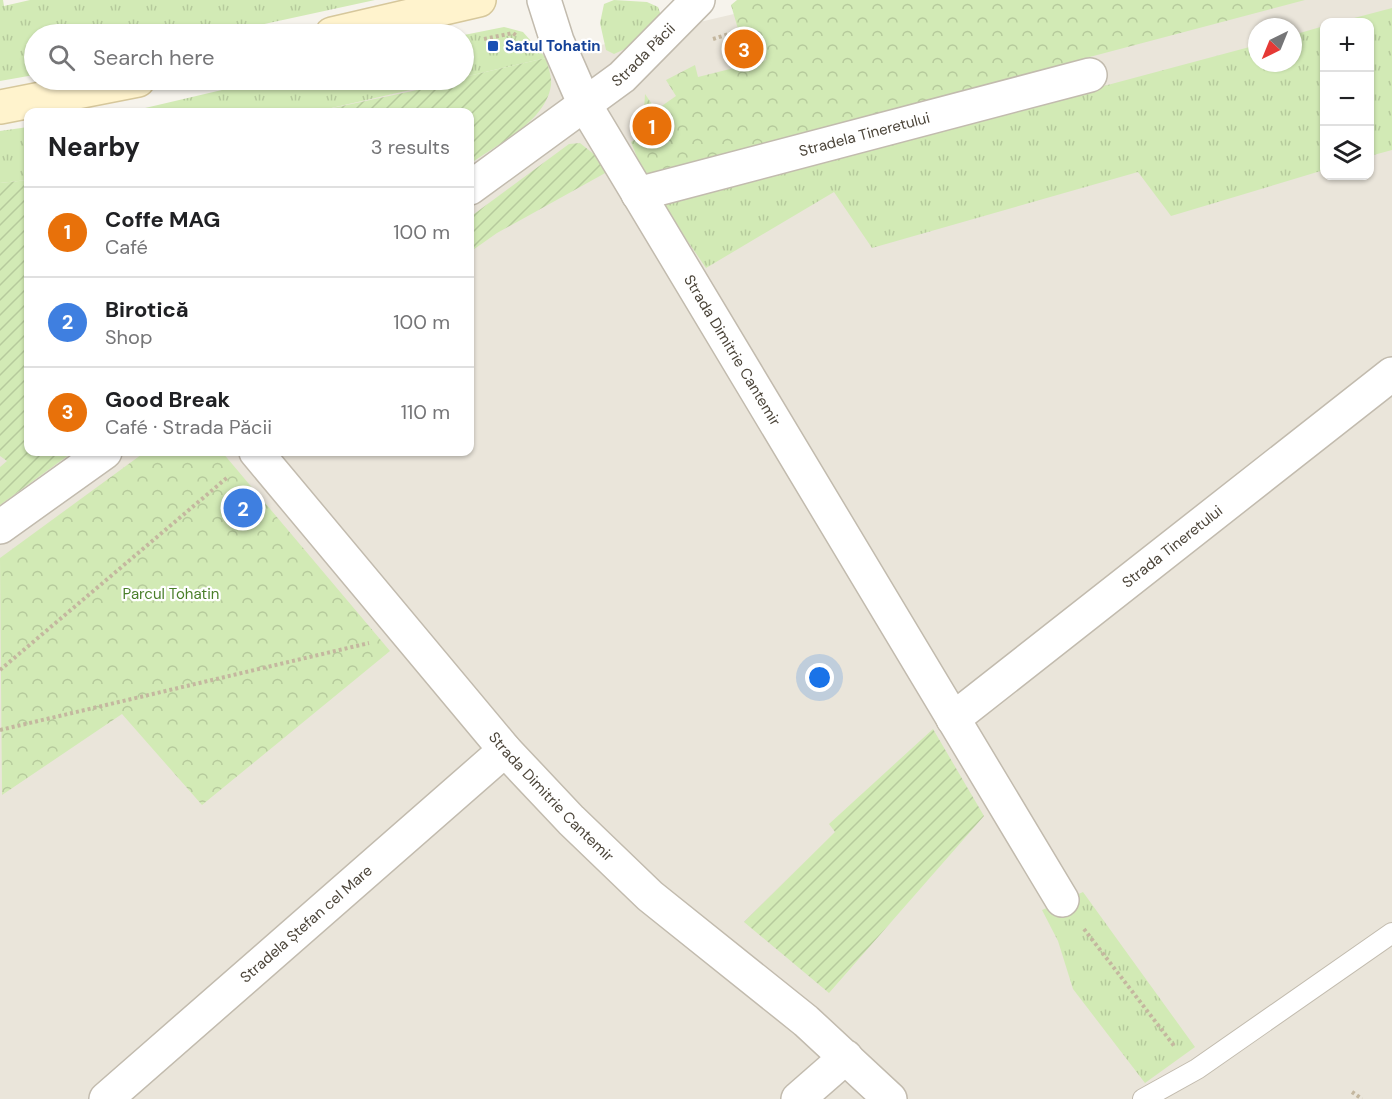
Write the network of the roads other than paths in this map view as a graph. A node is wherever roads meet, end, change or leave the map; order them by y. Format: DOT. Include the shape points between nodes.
graph roads {
  1 [pos="479,0"];
  2 [pos="544,0"];
  3 [pos="698,0"];
  4 [pos="375,24"];
  5 [pos="1090,75"];
  6 [pos="87,90"];
  7 [pos="585,105"];
  8 [pos="0,107"];
  9 [pos="474,185"];
  10 [pos="638,194"];
  11 [pos="1392,374"];
  12 [pos="99,456"];
  13 [pos="260,456"];
  14 [pos="0,527"];
  15 [pos="953,719"];
  16 [pos="505,750"];
  17 [pos="1062,900"];
  18 [pos="1392,933"];
  19 [pos="846,1057"];
  20 [pos="106,1099"];
  21 [pos="798,1099"];
  22 [pos="890,1099"];
  23 [pos="1143,1099"];
  1 -- 4 [label="main road"];
  2 -- 7 [label="street"];
  3 -- 7 [label="street, Strada Păcii" via="622,77"];
  5 -- 10 [label="street, Stradela Tineretului"];
  6 -- 8 [label="main road"];
  7 -- 9 [label="street, Strada Păcii"];
  7 -- 10 [label="street, Strada Dimitrie Cantemir"];
  10 -- 15 [label="street, Strada Dimitrie Cantemir"];
  11 -- 15 [label="street, Strada Tineretului"];
  12 -- 14 [label="street"];
  13 -- 16 [label="street, Strada Dimitrie Cantemir"];
  15 -- 17 [label="street, Strada Dimitrie Cantemir"];
  16 -- 19 [label="street, Strada Dimitrie Cantemir" via="650,896"];
  16 -- 20 [label="street, Stradela Ștefan cel Mare"];
  18 -- 23 [label="lane" via="1197,1069"];
  19 -- 21 [label="street"];
  19 -- 22 [label="street, Strada Dimitrie Cantemir"];
}
